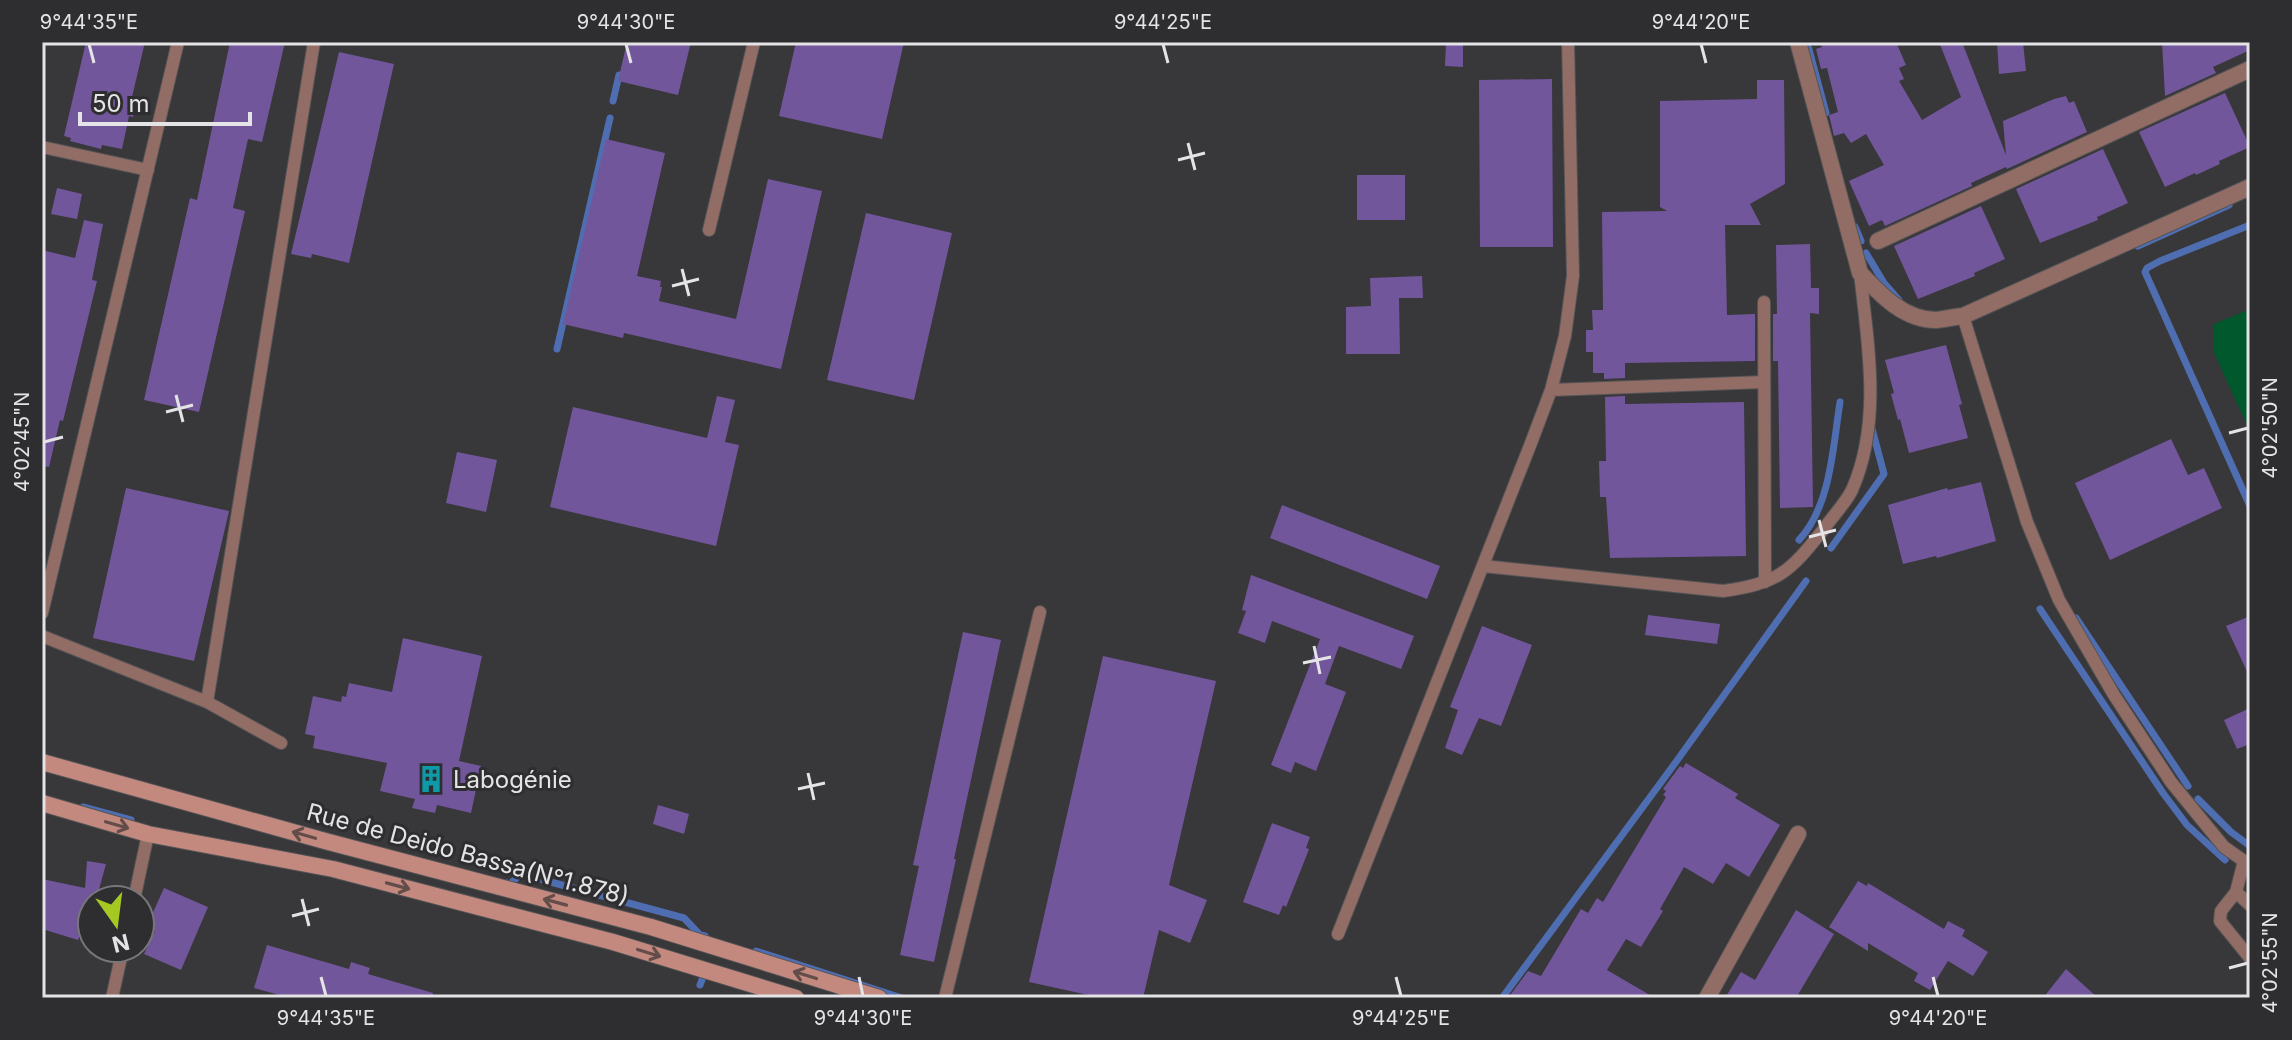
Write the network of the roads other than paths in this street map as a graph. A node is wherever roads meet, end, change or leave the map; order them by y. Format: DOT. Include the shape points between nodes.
graph roads {
  1 [pos="178,42"];
  2 [pos="314,42"];
  3 [pos="754,42"];
  4 [pos="1568,42"];
  5 [pos="1798,42"];
  6 [pos="2250,69"];
  7 [pos="42,147"];
  8 [pos="148,170"];
  9 [pos="2250,187"];
  10 [pos="709,230"];
  11 [pos="1878,241"];
  12 [pos="1860,273"];
  13 [pos="1764,302"];
  14 [pos="1963,316"];
  15 [pos="1764,382"];
  16 [pos="1551,390"];
  17 [pos="1483,566"];
  18 [pos="1765,582"];
  19 [pos="1040,612"];
  20 [pos="42,613"];
  21 [pos="42,636"];
  22 [pos="207,702"];
  23 [pos="281,743"];
  24 [pos="42,762"];
  25 [pos="42,803"];
  26 [pos="148,834"];
  27 [pos="1798,834"];
  28 [pos="2247,861"];
  29 [pos="137,884"];
  30 [pos="2236,892"];
  31 [pos="2250,905"];
  32 [pos="1338,934"];
  33 [pos="2250,958"];
  34 [pos="119,964"];
  35 [pos="112,998"];
  36 [pos="796,998"];
  37 [pos="879,998"];
  38 [pos="945,998"];
  39 [pos="1707,998"];
  1 -- 8 [label="lane"];
  2 -- 22 [label="lane"];
  3 -- 10 [label="lane"];
  4 -- 16 [label="lane" via="1573,276"];
  5 -- 12 [label="street"];
  6 -- 11 [label="street"];
  7 -- 8 [label="lane"];
  8 -- 20 [label="lane"];
  9 -- 14 [label="street"];
  12 -- 14 [label="street" via="1906,313 1934,320"];
  12 -- 18 [label="lane" via="1870,377 1864,454 1851,493 1809,548 1781,575"];
  13 -- 15 [label="lane"];
  14 -- 28 [label="lane" via="2027,522 2059,600 2171,782 2224,847"];
  15 -- 16 [label="lane"];
  15 -- 18 [label="lane"];
  16 -- 17 [label="lane"];
  17 -- 18 [label="lane" via="1723,591"];
  17 -- 32 [label="lane"];
  19 -- 38 [label="lane"];
  21 -- 22 [label="lane"];
  22 -- 23 [label="lane"];
  37 -- 24 [label="main road, Rue de Deido Bassa(N°1.878), one-way" via="651,927"];
  25 -- 26 [label="main road, one-way"];
  26 -- 29 [label="lane"];
  26 -- 36 [label="main road, one-way" via="333,869 613,942"];
  27 -- 39 [label="street"];
  28 -- 30 [label="lane"];
  30 -- 31 [label="lane"];
  30 -- 33 [label="lane" via="2220,921"];
  34 -- 35 [label="lane"];
}
